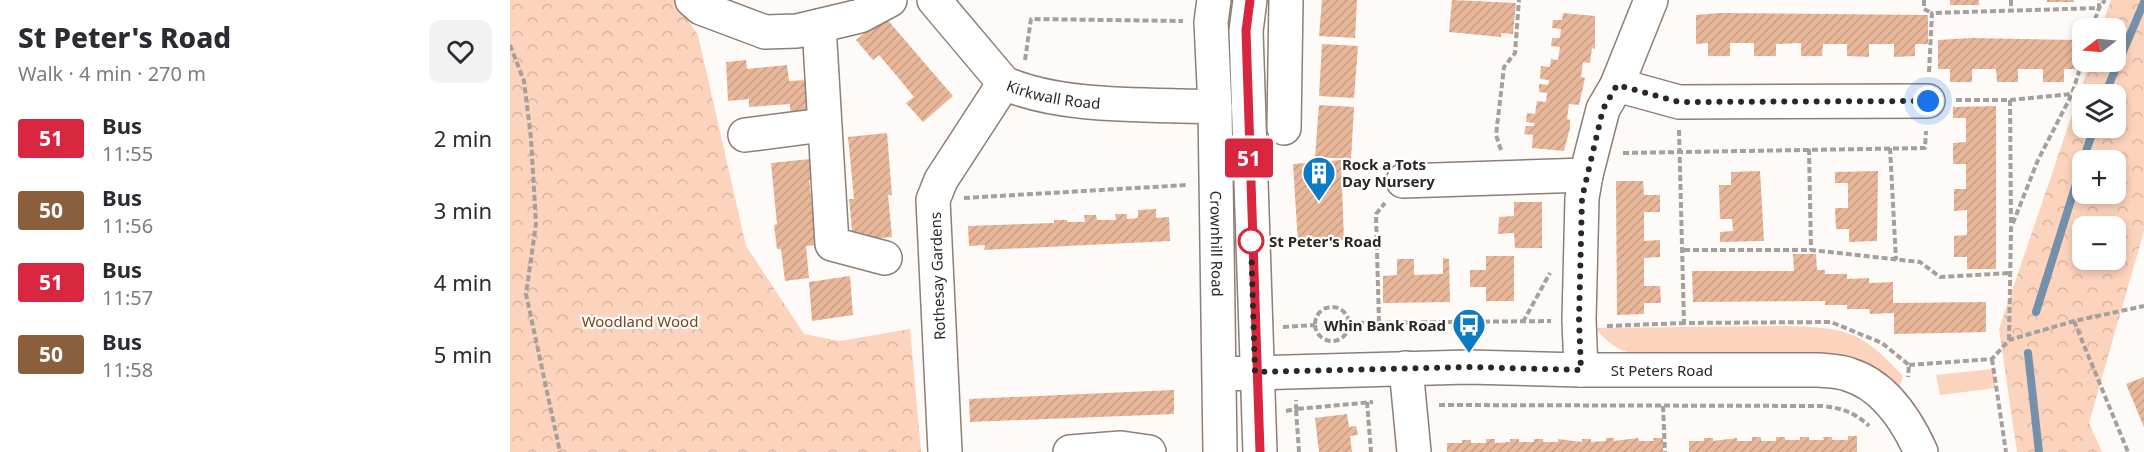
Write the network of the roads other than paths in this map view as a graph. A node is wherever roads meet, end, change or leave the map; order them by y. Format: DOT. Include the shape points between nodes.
graph roads {
  1 [pos="692,0"];
  2 [pos="890,0"];
  3 [pos="933,0"];
  4 [pos="1250,0"];
  5 [pos="1286,0"];
  6 [pos="1651,0"];
  7 [pos="1212,11"];
  8 [pos="819,26"];
  9 [pos="1617,85"];
  10 [pos="1012,87"];
  11 [pos="1928,101"];
  12 [pos="1215,107"];
  13 [pos="823,125"];
  14 [pos="1284,128"];
  15 [pos="745,135"];
  16 [pos="1589,164"];
  17 [pos="1403,181"];
  18 [pos="885,258"];
  19 [pos="1581,370"];
  20 [pos="1255,372"];
  21 [pos="1221,375"];
  22 [pos="1416,390"];
  23 [pos="945,452"];
  24 [pos="1070,452"];
  25 [pos="1149,452"];
  26 [pos="1220,452"];
  27 [pos="1260,452"];
  28 [pos="1414,452"];
  29 [pos="1921,452"];
  1 -- 8 [label="street" via="701,8 765,32"];
  2 -- 8 [label="street" via="860,16"];
  3 -- 10 [label="street, Kirkwall Road"];
  4 -- 20 [label="street" via="1246,31"];
  5 -- 14 [label="street"];
  6 -- 9 [label="street"];
  7 -- 12 [label="street, Crownhill Road"];
  8 -- 13 [label="street"];
  9 -- 11 [label="street" via="1679,102"];
  9 -- 16 [label="street" via="1603,109"];
  10 -- 12 [label="street, Kirkwall Road" via="1070,100"];
  10 -- 23 [label="street, Rothesay Gardens" via="941,180 933,200"];
  12 -- 21 [label="street, Crownhill Road"];
  13 -- 15 [label="street"];
  13 -- 18 [label="street" via="832,244"];
  16 -- 17 [label="street" via="1509,176"];
  16 -- 19 [label="street" via="1582,198"];
  19 -- 22 [label="street, St Peters Road"];
  19 -- 29 [label="street, St Peters Road" via="1818,370 1851,375 1894,406"];
  20 -- 21 [label="street, St Peters Road"];
  20 -- 22 [label="street, St Peters Road"];
  20 -- 27 [label="street"];
  21 -- 26 [label="street, Crownhill Road"];
  22 -- 28 [label="street"];
  24 -- 25 [label="street" via="1121,448"];
}
